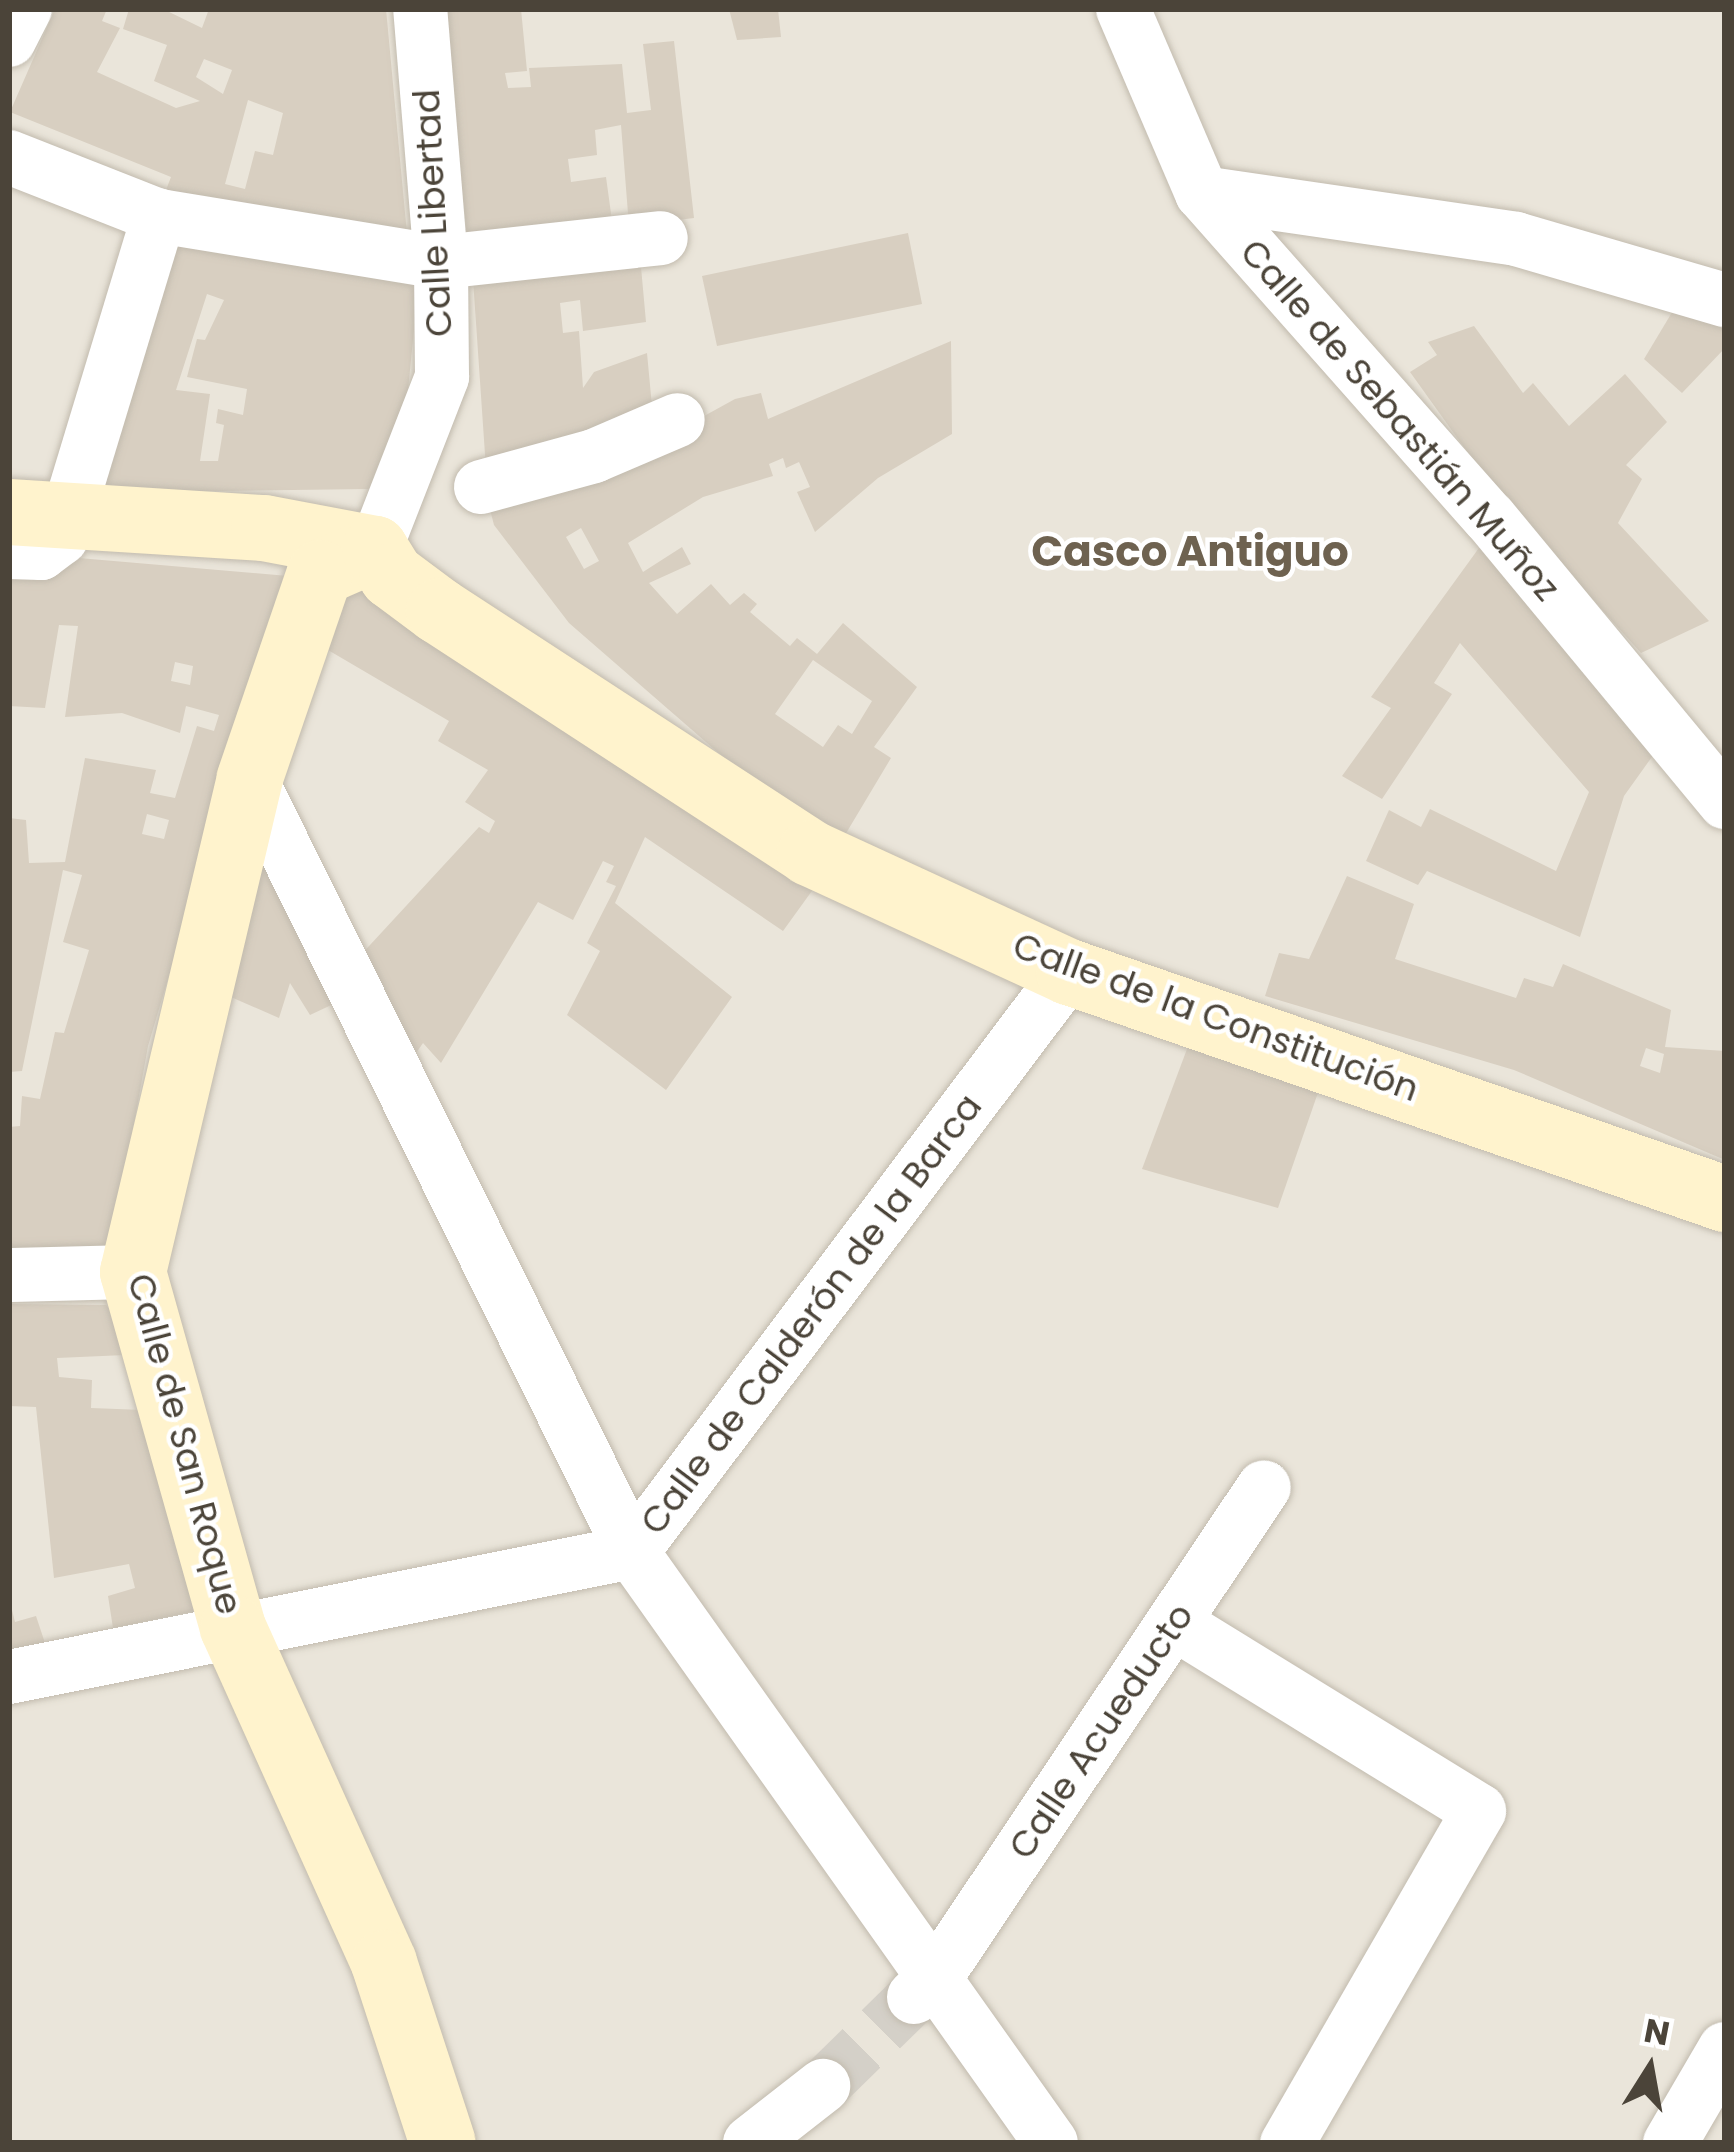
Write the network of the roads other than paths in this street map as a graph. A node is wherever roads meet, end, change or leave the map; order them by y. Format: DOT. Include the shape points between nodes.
graph roads {
  1 [pos="25,9"];
  2 [pos="420,9"];
  3 [pos="1123,9"];
  4 [pos="9,40"];
  5 [pos="9,157"];
  6 [pos="1202,193"];
  7 [pos="159,216"];
  8 [pos="661,238"];
  9 [pos="441,262"];
  10 [pos="1725,300"];
  11 [pos="678,420"];
  12 [pos="481,487"];
  13 [pos="37,514"];
  14 [pos="375,549"];
  15 [pos="9,552"];
  16 [pos="250,778"];
  17 [pos="1725,802"];
  18 [pos="1069,972"];
  19 [pos="1725,1198"];
  20 [pos="133,1272"];
  21 [pos="9,1275"];
  22 [pos="1264,1487"];
  23 [pos="632,1552"];
  24 [pos="1174,1623"];
  25 [pos="233,1628"];
  26 [pos="9,1677"];
  27 [pos="926,1986"];
  28 [pos="1725,2049"];
  29 [pos="823,2086"];
  30 [pos="443,2143"];
  31 [pos="750,2143"];
  32 [pos="1051,2143"];
  33 [pos="1287,2143"];
  34 [pos="1670,2143"];
  1 -- 4 [label="street"];
  2 -- 9 [label="street, Calle Libertad"];
  3 -- 6 [label="street, Calle de Sebastián Muñoz"];
  5 -- 7 [label="street"];
  6 -- 10 [label="street" via="1516,239"];
  6 -- 17 [label="street, Calle de Sebastián Muñoz" via="1490,518"];
  7 -- 9 [label="street"];
  7 -- 13 [label="street"];
  8 -- 9 [label="street"];
  9 -- 14 [label="street, Calle Libertad" via="442,377"];
  11 -- 12 [label="street" via="595,456"];
  13 -- 14 [label="street" via="264,528"];
  13 -- 15 [label="street" via="61,538 41,553"];
  14 -- 16 [label="street, Calle de San Roque" via="320,573"];
  14 -- 18 [label="street, Calle de la Constitución" via="392,576 439,611 810,854"];
  16 -- 20 [label="street, Calle de San Roque"];
  16 -- 23 [label="street"];
  18 -- 19 [label="street, Calle de la Constitución"];
  18 -- 23 [label="street, Calle de Calderón de la Barca"];
  20 -- 21 [label="street"];
  20 -- 25 [label="street, Calle de San Roque"];
  22 -- 24 [label="street, Calle Acueducto"];
  23 -- 25 [label="street, Calle de Calderón de la Barca"];
  23 -- 27 [label="street"];
  24 -- 27 [label="street, Calle Acueducto"];
  24 -- 33 [label="street" via="1479,1811"];
  25 -- 26 [label="street, Calle de Calderón de la Barca"];
  25 -- 30 [label="street, Calle de San Roque" via="384,1964"];
  27 -- 32 [label="street"];
  28 -- 34 [label="street"];
  29 -- 31 [label="street"];
}
